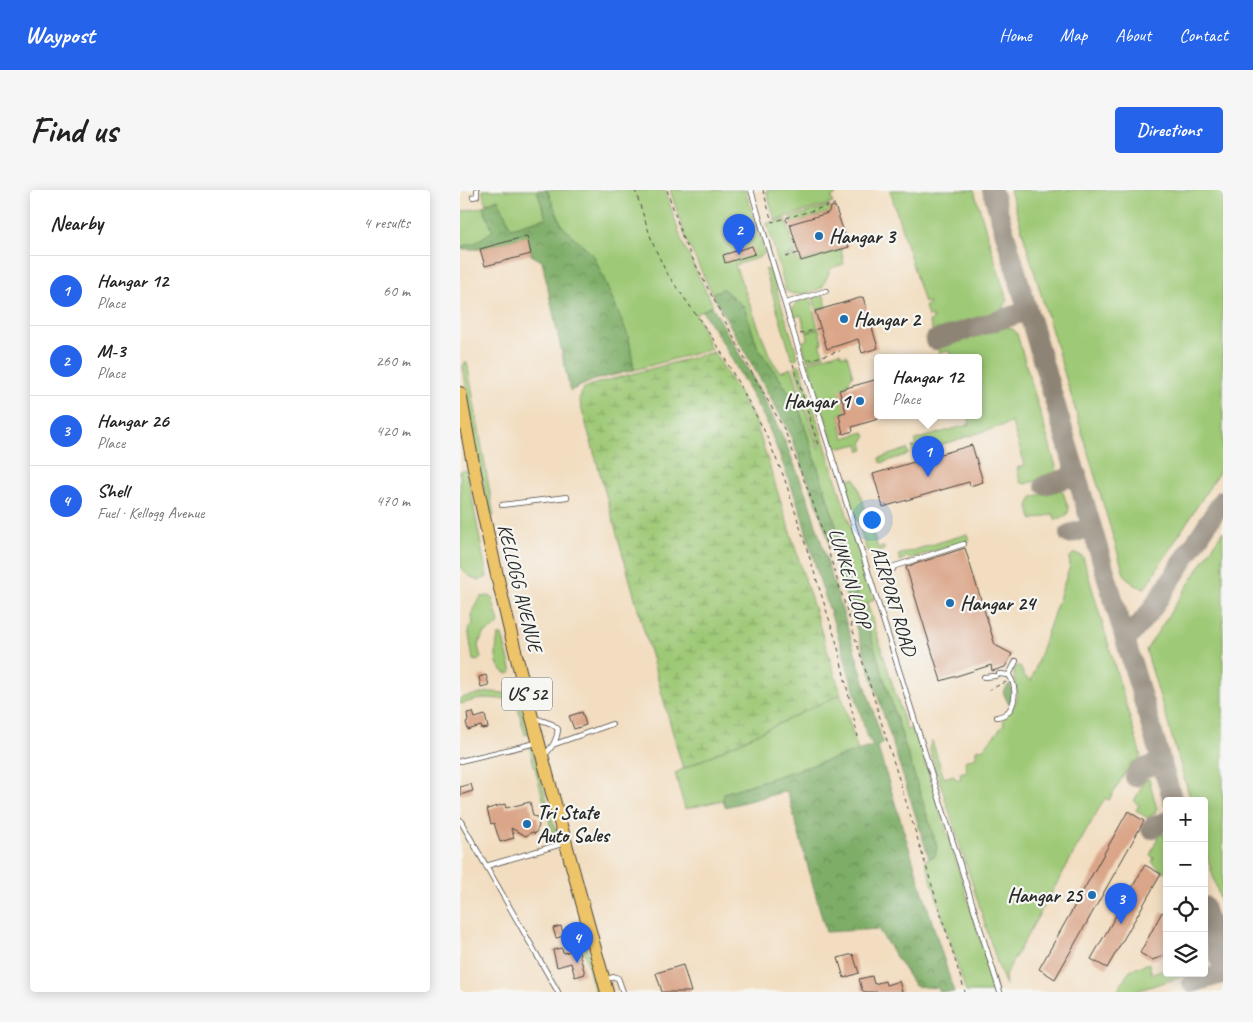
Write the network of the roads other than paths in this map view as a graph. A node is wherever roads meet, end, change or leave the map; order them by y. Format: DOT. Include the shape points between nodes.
graph roads {
  1 [pos="477,190"];
  2 [pos="750,190"];
  3 [pos="473,197"];
  4 [pos="826,291"];
  5 [pos="786,303"];
  6 [pos="460,393"];
  7 [pos="567,497"];
  8 [pos="502,505"];
  9 [pos="964,544"];
  10 [pos="893,569"];
  11 [pos="1016,661"];
  12 [pos="1008,675"];
  13 [pos="984,677"];
  14 [pos="532,717"];
  15 [pos="997,717"];
  16 [pos="612,724"];
  17 [pos="539,742"];
  18 [pos="554,744"];
  19 [pos="543,757"];
  20 [pos="460,761"];
  21 [pos="460,820"];
  22 [pos="566,842"];
  23 [pos="486,866"];
  24 [pos="604,979"];
  25 [pos="558,992"];
  26 [pos="607,992"];
  27 [pos="623,992"];
  28 [pos="1000,992"];
  1 -- 3 [label="lane" via="477,196"];
  2 -- 5 [label="lane, AIRPORT ROAD"];
  4 -- 5 [label="lane"];
  5 -- 28 [label="lane, AIRPORT ROAD"];
  6 -- 14 [label="main road, KELLOGG AVENUE / US 52" via="498,584"];
  7 -- 8 [label="lane"];
  9 -- 10 [label="lane"];
  11 -- 12 [label="lane"];
  12 -- 13 [label="lane"];
  12 -- 15 [label="lane" via="1015,692 1013,704 1005,714"];
  14 -- 17 [label="main road, KELLOGG AVENUE / US 52"];
  14 -- 18 [label="lane" via="558,729"];
  16 -- 18 [label="lane"];
  17 -- 19 [label="main road, KELLOGG AVENUE / US 52"];
  17 -- 20 [label="lane"];
  18 -- 19 [label="lane"];
  19 -- 22 [label="main road, KELLOGG AVENUE / US 52"];
  21 -- 23 [label="lane"];
  22 -- 23 [label="lane"];
  22 -- 24 [label="main road, KELLOGG AVENUE / US 52"];
  23 -- 25 [label="lane"];
  24 -- 26 [label="main road, KELLOGG AVENUE / US 52"];
  24 -- 27 [label="lane" via="618,978"];
}
